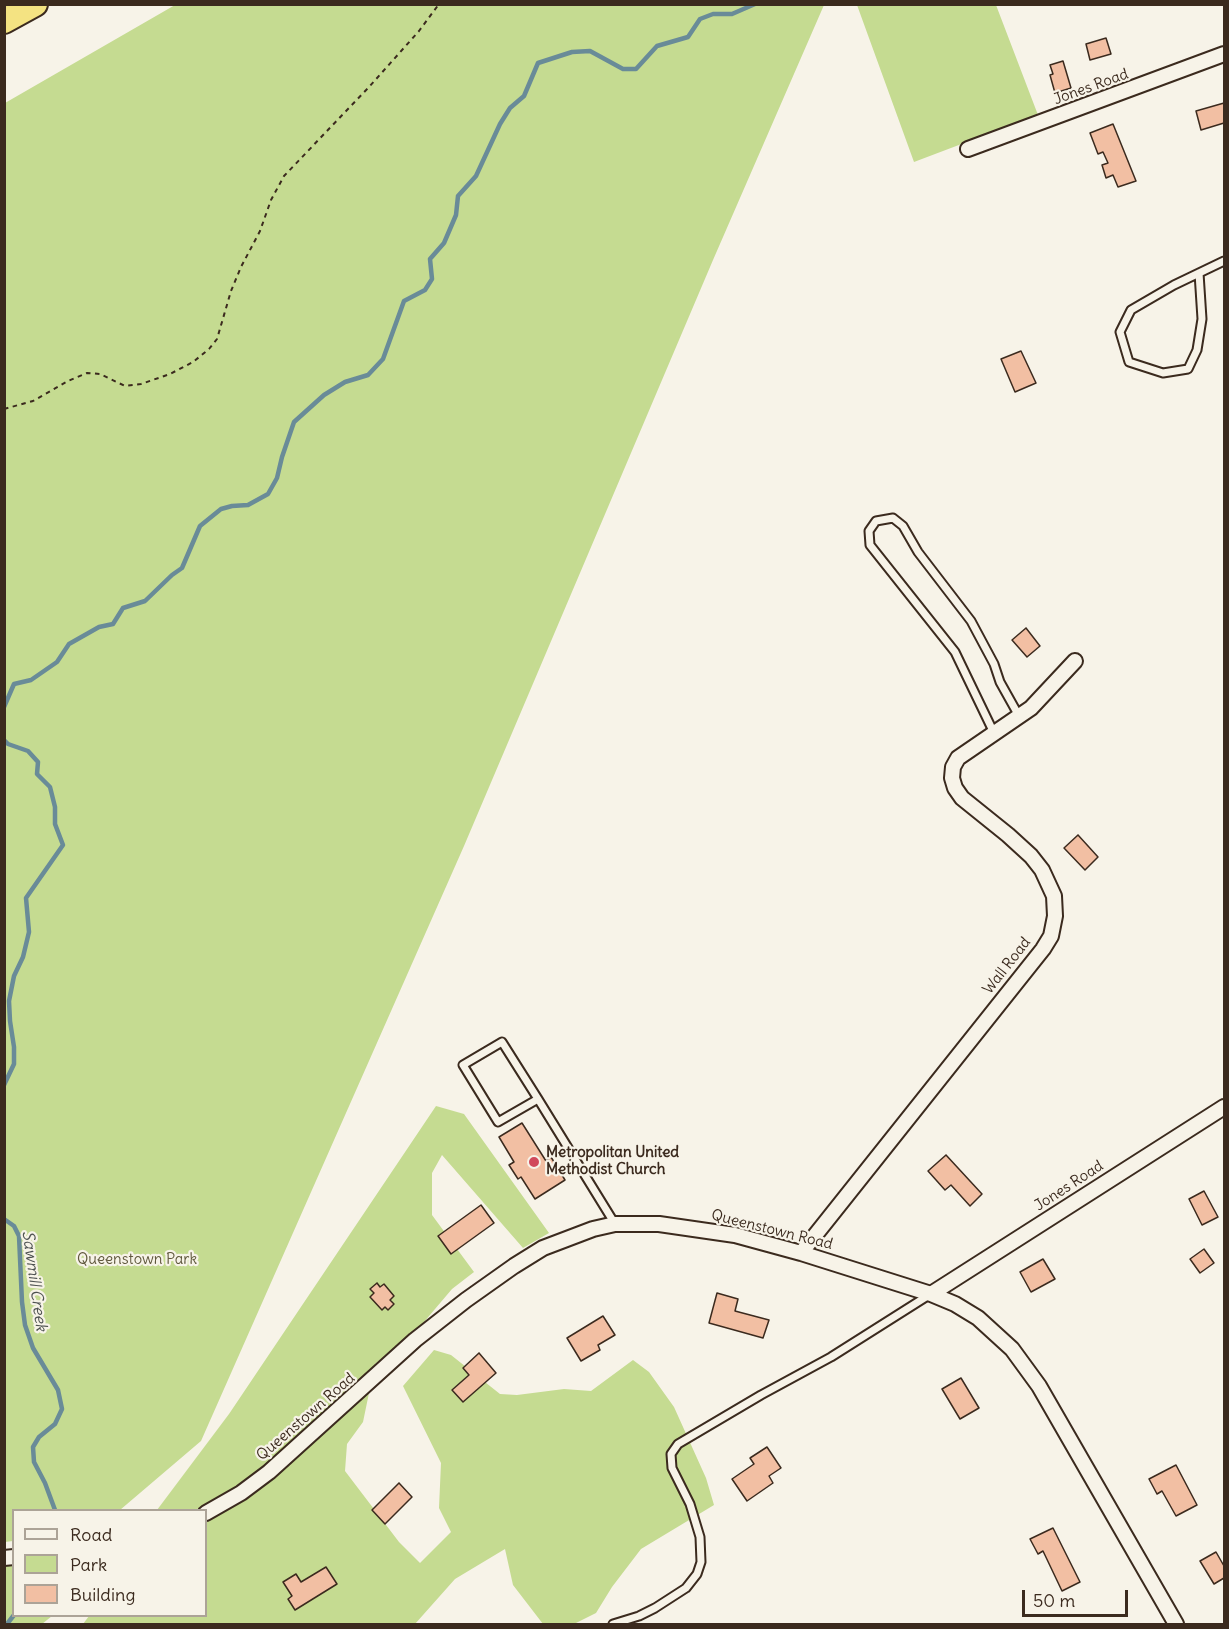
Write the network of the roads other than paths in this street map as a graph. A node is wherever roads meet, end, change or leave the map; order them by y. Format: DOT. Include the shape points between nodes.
graph roads {
  1 [pos="35,4"];
  2 [pos="4,21"];
  3 [pos="1224,54"];
  4 [pos="968,149"];
  5 [pos="1224,261"];
  6 [pos="1199,273"];
  7 [pos="1075,661"];
  8 [pos="1020,716"];
  9 [pos="994,733"];
  10 [pos="538,1099"];
  11 [pos="1224,1107"];
  12 [pos="615,1224"];
  13 [pos="801,1253"];
  14 [pos="932,1294"];
  15 [pos="207,1512"];
  16 [pos="613,1624"];
  17 [pos="1176,1624"];
  1 -- 2 [label="highway"];
  3 -- 4 [label="street, Jones Road"];
  5 -- 6 [label="lane"];
  6 -- 6 [label="lane" via="1131,310 1120,333 1129,362 1163,373 1188,369 1197,350 1202,319"];
  7 -- 8 [label="street, Wall Road"];
  8 -- 9 [label="street, Wall Road"];
  8 -- 9 [label="lane" via="971,621 903,526 893,518 876,521 868,531 870,545 955,652"];
  9 -- 13 [label="street, Wall Road" via="958,758 952,778 962,798 1008,835 1042,870 1054,896 1051,936"];
  10 -- 10 [label="lane" via="502,1042 463,1065 498,1122"];
  10 -- 12 [label="lane"];
  11 -- 14 [label="street, Jones Road"];
  12 -- 13 [label="street, Queenstown Road" via="636,1222 690,1228"];
  12 -- 15 [label="street, Queenstown Road" via="593,1228 543,1248 497,1278 415,1341 268,1472"];
  13 -- 14 [label="street, Queenstown Road"];
  14 -- 16 [label="lane" via="678,1444 671,1454 672,1468 690,1504 700,1537 701,1562 697,1574 673,1597 639,1616"];
  14 -- 17 [label="street, Queenstown Road" via="978,1318 1026,1367"];
}
